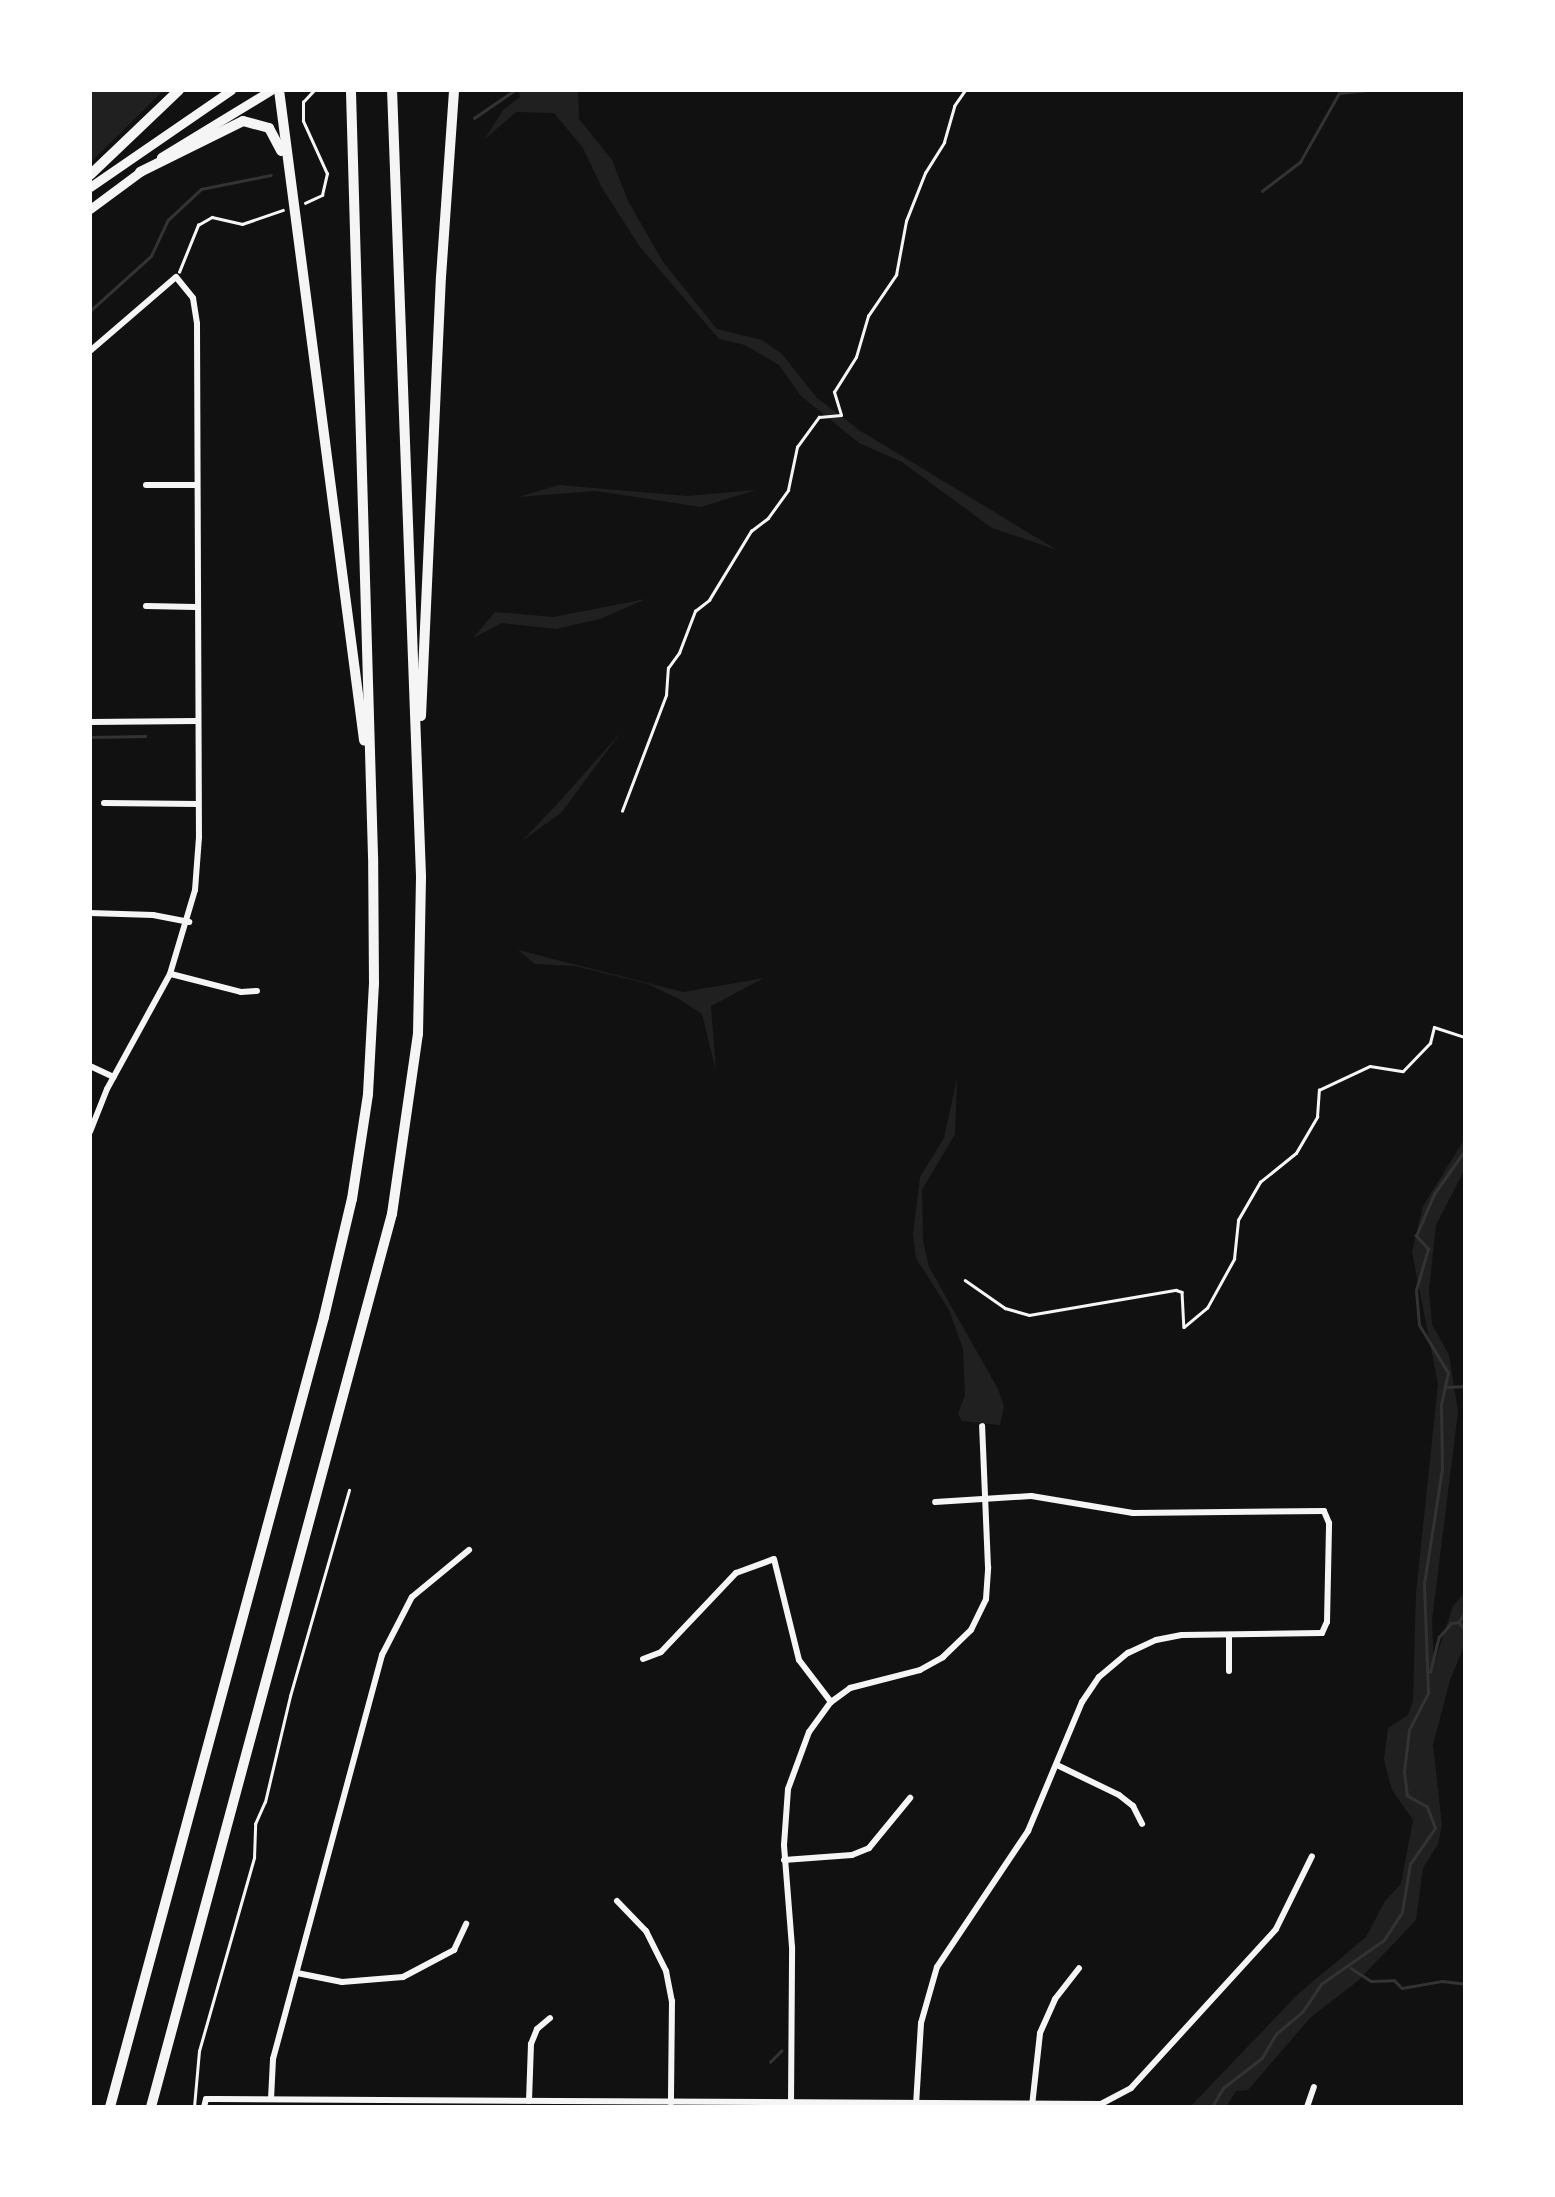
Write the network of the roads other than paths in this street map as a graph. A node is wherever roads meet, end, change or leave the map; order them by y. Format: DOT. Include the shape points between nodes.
graph roads {
  1 [pos="179,90"];
  2 [pos="231,90"];
  3 [pos="270,90"];
  4 [pos="279,90"];
  5 [pos="352,90"];
  6 [pos="392,90"];
  7 [pos="454,90"];
  8 [pos="140,172"];
  9 [pos="90,175"];
  10 [pos="290,182"];
  11 [pos="90,186"];
  12 [pos="90,209"];
  13 [pos="90,352"];
  14 [pos="146,485"];
  15 [pos="196,485"];
  16 [pos="146,606"];
  17 [pos="196,607"];
  18 [pos="196,721"];
  19 [pos="90,722"];
  20 [pos="418,777"];
  21 [pos="370,786"];
  22 [pos="104,804"];
  23 [pos="198,804"];
  24 [pos="90,913"];
  25 [pos="189,922"];
  26 [pos="170,974"];
  27 [pos="256,991"];
  28 [pos="90,1066"];
  29 [pos="114,1076"];
  30 [pos="90,1132"];
  31 [pos="982,1426"];
  32 [pos="982,1496"];
  33 [pos="934,1502"];
  34 [pos="469,1550"];
  35 [pos="1229,1635"];
  36 [pos="643,1660"];
  37 [pos="1229,1671"];
  38 [pos="831,1702"];
  39 [pos="1059,1766"];
  40 [pos="910,1798"];
  41 [pos="1142,1824"];
  42 [pos="1312,1856"];
  43 [pos="784,1860"];
  44 [pos="617,1901"];
  45 [pos="466,1924"];
  46 [pos="1079,1968"];
  47 [pos="297,1973"];
  48 [pos="550,2018"];
  49 [pos="1314,2087"];
  50 [pos="271,2099"];
  51 [pos="528,2101"];
  52 [pos="205,2103"];
  53 [pos="671,2103"];
  54 [pos="589,2105"];
  55 [pos="791,2105"];
  56 [pos="916,2106"];
  57 [pos="935,2106"];
  58 [pos="1032,2106"];
  59 [pos="110,2107"];
  60 [pos="151,2107"];
  61 [pos="1308,2107"];
  1 -- 9 [label="highway"];
  2 -- 11 [label="main road"];
  3 -- 8 [label="main road"];
  4 -- 10 [label="highway"];
  5 -- 21 [label="highway"];
  6 -- 20 [label="highway"];
  7 -- 20 [label="highway"];
  8 -- 10 [label="highway" via="230,124 249,121 275,135"];
  8 -- 12 [label="main road"];
  10 -- 21 [label="highway"];
  13 -- 15 [label="street" via="176,277 193,298"];
  14 -- 15 [label="street"];
  15 -- 17 [label="street"];
  16 -- 17 [label="street"];
  17 -- 18 [label="street"];
  18 -- 19 [label="street"];
  18 -- 23 [label="street"];
  20 -- 60 [label="highway" via="418,1034 392,1214"];
  21 -- 59 [label="highway" via="373,1032 352,1200"];
  22 -- 23 [label="street"];
  23 -- 25 [label="street"];
  24 -- 25 [label="street"];
  25 -- 26 [label="street"];
  26 -- 27 [label="street"];
  26 -- 29 [label="street"];
  28 -- 29 [label="street"];
  29 -- 30 [label="street"];
  31 -- 32 [label="street"];
  32 -- 33 [label="street"];
  32 -- 35 [label="street" via="1031,1496 1133,1513 1324,1512 1329,1523 1322,1633"];
  32 -- 38 [label="street" via="986,1599 971,1630 920,1670 850,1688"];
  34 -- 47 [label="street" via="428,1580 390,1633"];
  35 -- 37 [label="street"];
  35 -- 39 [label="street" via="1156,1640 1114,1663 1082,1702"];
  36 -- 38 [label="street" via="662,1652 736,1573 774,1560 800,1660"];
  38 -- 43 [label="street" via="809,1732 788,1789"];
  39 -- 41 [label="street" via="1119,1795"];
  39 -- 56 [label="street" via="1028,1831 937,1967 918,2041"];
  40 -- 43 [label="street" via="869,1848"];
  42 -- 58 [label="street" via="1276,1929 1131,2088 1102,2104"];
  43 -- 55 [label="street" via="792,1947"];
  44 -- 53 [label="street" via="646,1931 670,1986"];
  45 -- 47 [label="street" via="454,1950 403,1976 342,1982"];
  46 -- 58 [label="street" via="1040,2033"];
  47 -- 50 [label="street" via="273,2059"];
  48 -- 51 [label="street" via="531,2044"];
  49 -- 61 [label="street"];
  50 -- 51 [label="street"];
  50 -- 52 [label="street"];
  51 -- 54 [label="street"];
  53 -- 54 [label="street"];
  53 -- 55 [label="street"];
  55 -- 56 [label="street"];
  56 -- 57 [label="street"];
  57 -- 58 [label="street"];
}
